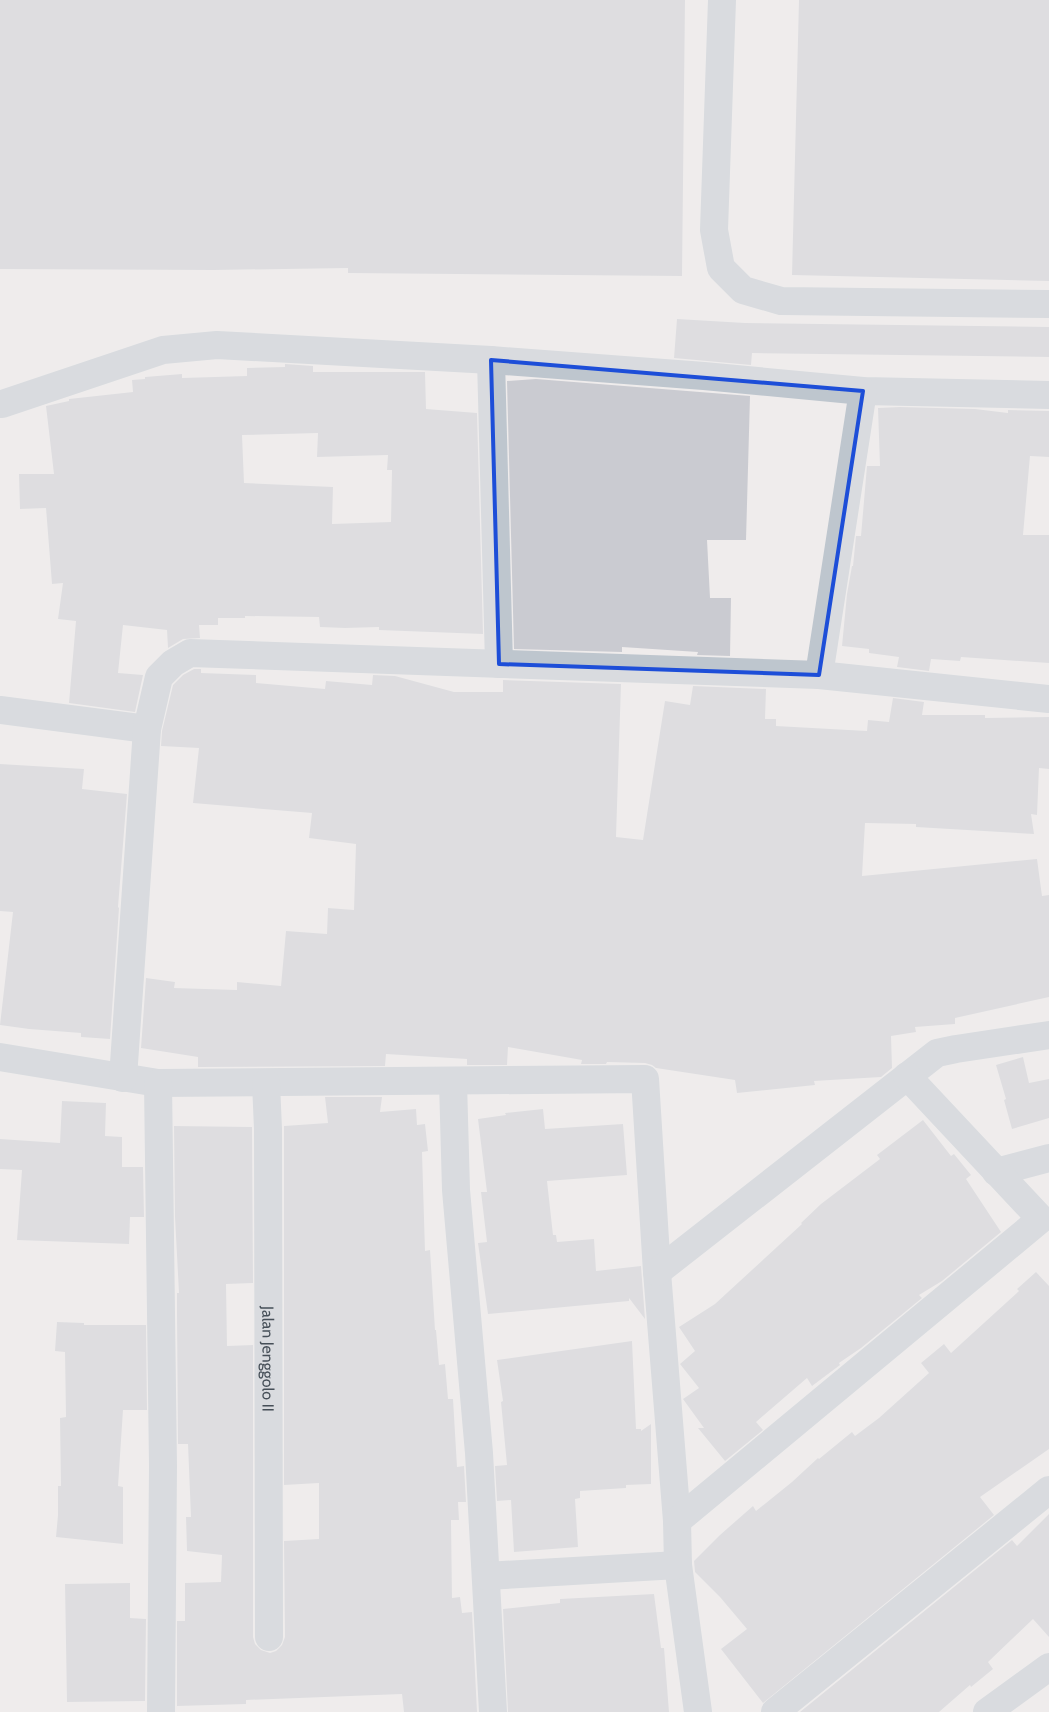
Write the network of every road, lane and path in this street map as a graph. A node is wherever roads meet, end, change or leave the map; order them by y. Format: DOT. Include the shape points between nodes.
graph roads {
  1 [pos="722,0"];
  2 [pos="1049,304"];
  3 [pos="491,360"];
  4 [pos="863,391"];
  5 [pos="1049,395"];
  6 [pos="2,404"];
  7 [pos="499,664"];
  8 [pos="819,675"];
  9 [pos="1049,698"];
  10 [pos="0,710"];
  11 [pos="147,729"];
  12 [pos="1049,1035"];
  13 [pos="0,1057"];
  14 [pos="907,1076"];
  15 [pos="123,1078"];
  16 [pos="453,1082"];
  17 [pos="158,1083"];
  18 [pos="266,1083"];
  19 [pos="1049,1158"];
  20 [pos="996,1172"];
  21 [pos="1045,1223"];
  22 [pos="657,1272"];
  23 [pos="1049,1490"];
  24 [pos="677,1521"];
  25 [pos="678,1565"];
  26 [pos="486,1576"];
  27 [pos="269,1637"];
  28 [pos="1049,1667"];
  29 [pos="161,1712"];
  30 [pos="494,1712"];
  31 [pos="698,1712"];
  32 [pos="774,1712"];
  33 [pos="987,1712"];
  1 -- 2 [label="street" via="714,230 721,268 743,290 781,301"];
  3 -- 4 [label="street"];
  3 -- 6 [label="street" via="217,345 172,349"];
  3 -- 7 [label="street"];
  4 -- 5 [label="street"];
  4 -- 8 [label="street"];
  7 -- 8 [label="street"];
  7 -- 11 [label="street" via="190,653 159,677"];
  8 -- 9 [label="street"];
  10 -- 11 [label="street"];
  11 -- 15 [label="street"];
  12 -- 14 [label="street" via="937,1053"];
  13 -- 15 [label="street"];
  14 -- 20 [label="street"];
  14 -- 22 [label="street"];
  15 -- 17 [label="street"];
  16 -- 18 [label="street"];
  16 -- 22 [label="street" via="645,1079"];
  16 -- 26 [label="street" via="456,1190 479,1453"];
  17 -- 18 [label="street"];
  17 -- 29 [label="street" via="163,1456"];
  18 -- 27 [label="street, Jalan Jenggolo II"];
  19 -- 20 [label="street"];
  20 -- 21 [label="street"];
  21 -- 24 [label="street"];
  22 -- 24 [label="street"];
  23 -- 32 [label="street"];
  24 -- 25 [label="street"];
  25 -- 26 [label="street"];
  25 -- 31 [label="street"];
  26 -- 30 [label="street"];
  28 -- 33 [label="street"];
}
